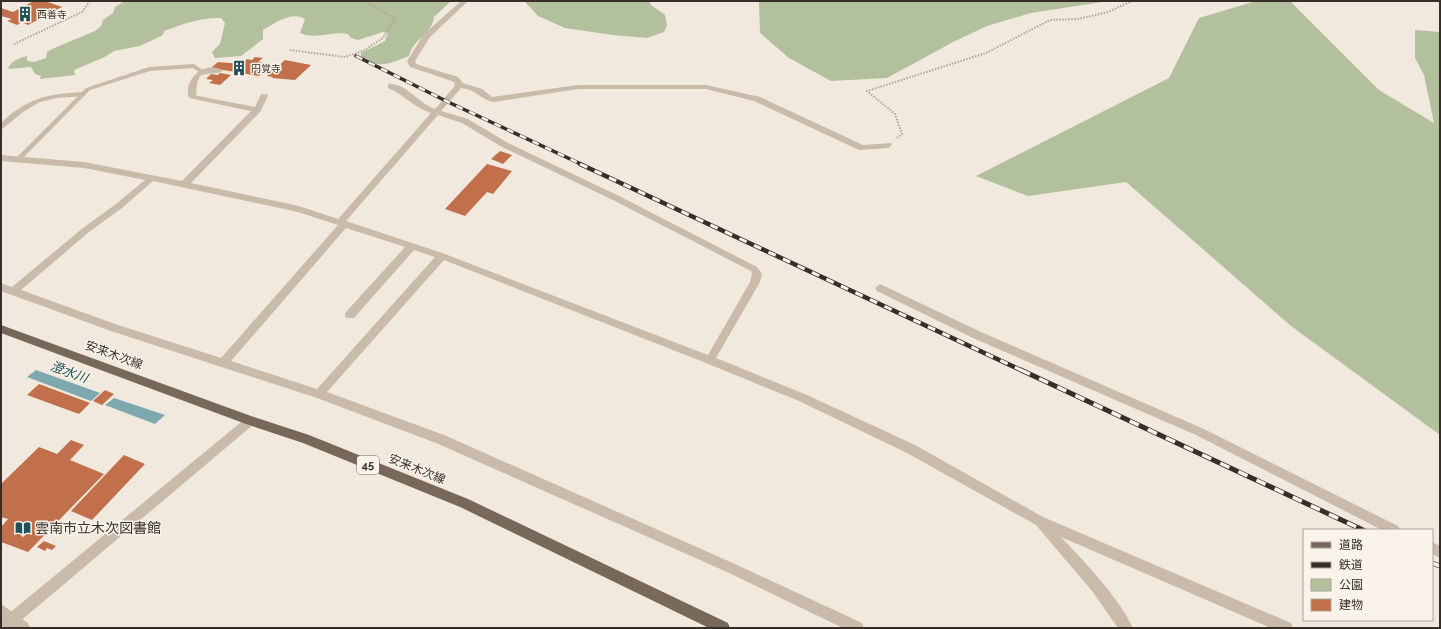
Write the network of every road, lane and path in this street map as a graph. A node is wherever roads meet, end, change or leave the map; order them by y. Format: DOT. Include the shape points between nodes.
graph roads {
  1 [pos="90,1"];
  2 [pos="366,1"];
  3 [pos="465,1"];
  4 [pos="1132,1"];
  5 [pos="14,44"];
  6 [pos="290,50"];
  7 [pos="201,71"];
  8 [pos="219,71"];
  9 [pos="459,85"];
  10 [pos="391,86"];
  11 [pos="82,94"];
  12 [pos="264,96"];
  13 [pos="257,110"];
  14 [pos="436,113"];
  15 [pos="1,127"];
  16 [pos="888,145"];
  17 [pos="1,158"];
  18 [pos="18,159"];
  19 [pos="152,178"];
  20 [pos="185,184"];
  21 [pos="342,223"];
  22 [pos="412,246"];
  23 [pos="442,256"];
  24 [pos="1,288"];
  25 [pos="880,288"];
  26 [pos="14,291"];
  27 [pos="350,314"];
  28 [pos="1,329"];
  29 [pos="710,360"];
  30 [pos="223,363"];
  31 [pos="319,394"];
  32 [pos="250,421"];
  33 [pos="1039,521"];
  34 [pos="1392,529"];
  35 [pos="1,611"];
  36 [pos="18,623"];
  37 [pos="2,628"];
  38 [pos="723,628"];
  39 [pos="857,628"];
  40 [pos="1126,628"];
  41 [pos="1286,628"];
  1 -- 5 [label="path" via="82,12"];
  2 -- 6 [label="path" via="395,20 383,38 377,42 346,57"];
  3 -- 9 [label="street" via="427,36 411,61 413,65 458,80"];
  4 -- 16 [label="path" via="1108,12 1078,19 1050,20 986,53 867,92 895,114 902,134"];
  7 -- 8 [label="street"];
  7 -- 11 [label="lane" via="194,66 149,69 88,89"];
  7 -- 13 [label="street" via="194,79 192,96"];
  9 -- 14 [label="street"];
  9 -- 16 [label="street" via="482,90 493,100 578,87 706,87 757,99 862,148"];
  10 -- 14 [label="street" via="403,91 418,105"];
  11 -- 15 [label="street" via="36,100 18,110"];
  11 -- 18 [label="lane"];
  12 -- 13 [label="street"];
  13 -- 20 [label="street"];
  14 -- 21 [label="street"];
  14 -- 29 [label="street" via="465,121 504,145 618,199 754,270 757,278"];
  17 -- 18 [label="street"];
  18 -- 19 [label="street" via="84,165"];
  19 -- 20 [label="street"];
  19 -- 26 [label="street"];
  20 -- 21 [label="street" via="291,208"];
  21 -- 22 [label="street"];
  21 -- 30 [label="street"];
  22 -- 23 [label="street"];
  22 -- 27 [label="street"];
  23 -- 29 [label="street"];
  23 -- 31 [label="street"];
  24 -- 26 [label="street"];
  25 -- 34 [label="street" via="984,339 1200,432"];
  26 -- 30 [label="street" via="115,328"];
  28 -- 32 [label="main road, 安来木次線 / 45"];
  29 -- 33 [label="street" via="803,398 911,449"];
  30 -- 31 [label="street"];
  31 -- 39 [label="street" via="433,437 530,478 732,568"];
  32 -- 36 [label="street"];
  32 -- 38 [label="main road, 安来木次線 / 45" via="305,439 464,503"];
  33 -- 40 [label="street" via="1087,573"];
  33 -- 41 [label="street"];
  35 -- 36 [label="street"];
  36 -- 37 [label="street"];
}
